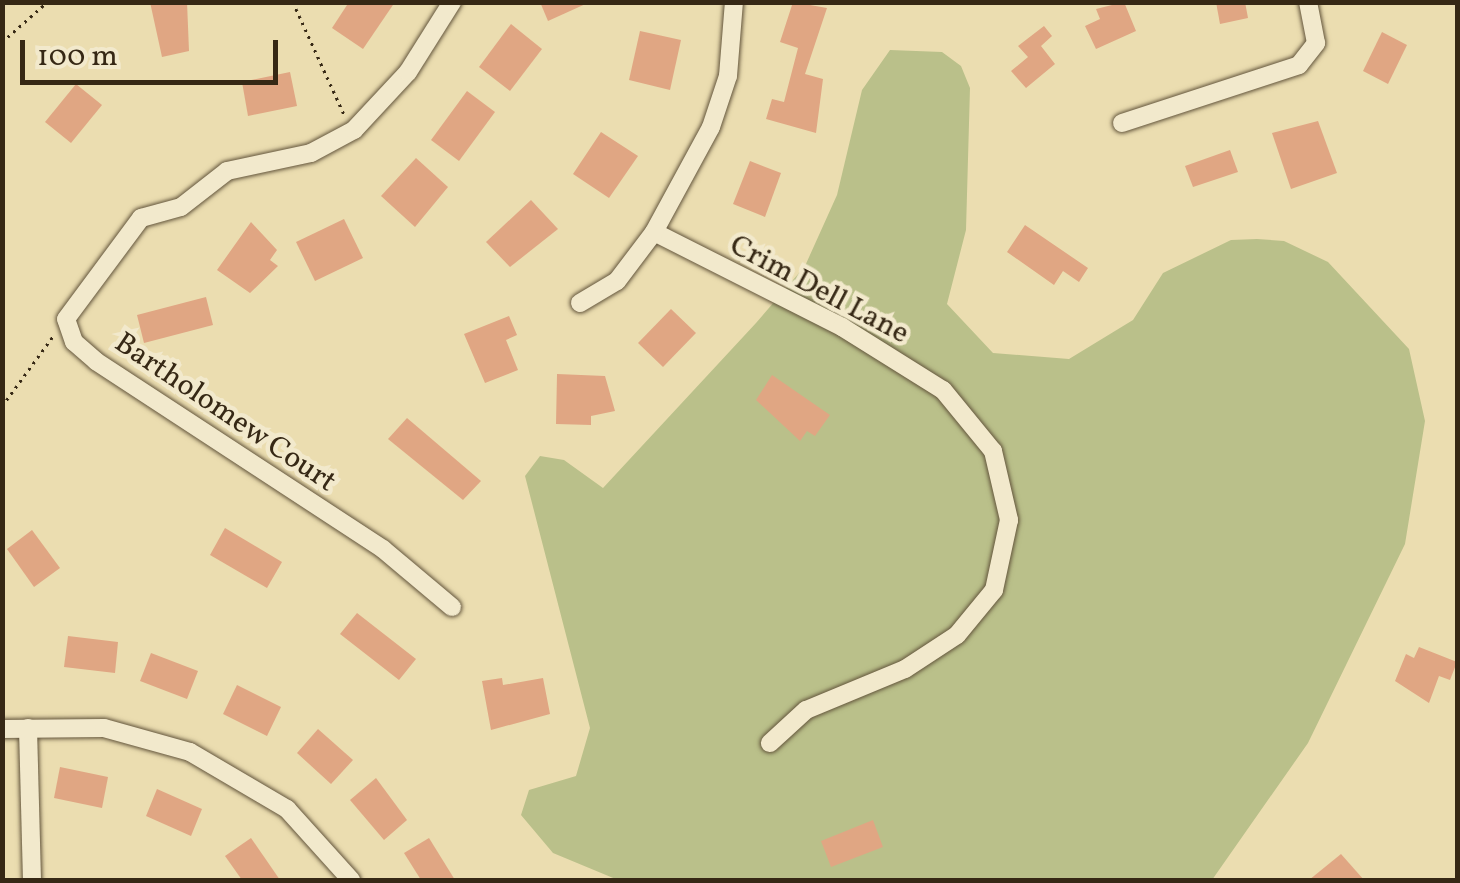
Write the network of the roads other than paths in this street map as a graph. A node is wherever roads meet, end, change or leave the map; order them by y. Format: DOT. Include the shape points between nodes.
graph roads {
  1 [pos="452,2"];
  2 [pos="734,2"];
  3 [pos="1308,2"];
  4 [pos="1122,123"];
  5 [pos="654,232"];
  6 [pos="580,303"];
  7 [pos="452,607"];
  8 [pos="28,728"];
  9 [pos="2,729"];
  10 [pos="770,743"];
  11 [pos="32,880"];
  12 [pos="351,880"];
  1 -- 7 [label="street, Bartholomew Court" via="408,72 354,130 310,153 227,172 181,207 141,218 66,319 74,342 96,361 383,548"];
  2 -- 5 [label="street" via="728,76 711,128"];
  3 -- 4 [label="street" via="1316,43 1300,65"];
  5 -- 6 [label="street" via="618,281"];
  5 -- 10 [label="street, Crim Dell Lane" via="842,326 943,390 994,451 1008,520 994,590 958,635 905,669 806,710"];
  8 -- 9 [label="street"];
  8 -- 11 [label="street"];
  8 -- 12 [label="street" via="140,735 226,768 287,809"];
}
